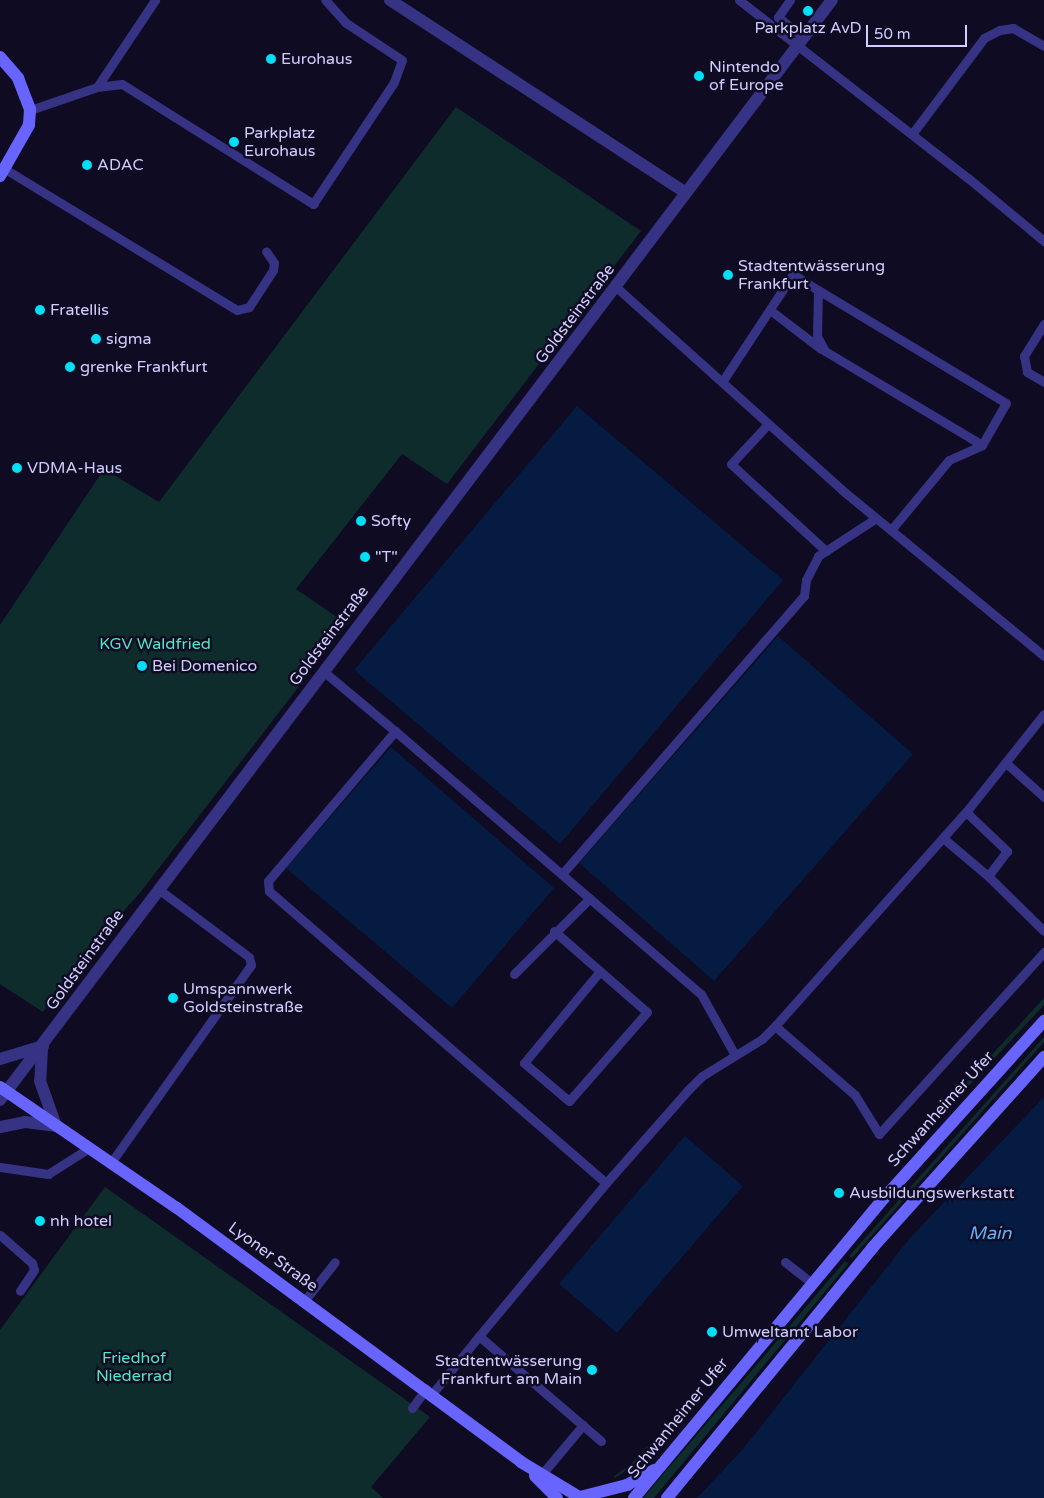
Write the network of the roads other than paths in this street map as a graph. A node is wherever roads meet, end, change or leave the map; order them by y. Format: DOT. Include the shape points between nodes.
graph roads {
  1 [pos="155,0"];
  2 [pos="324,0"];
  3 [pos="390,0"];
  4 [pos="739,0"];
  5 [pos="790,0"];
  6 [pos="832,0"];
  7 [pos="801,41"];
  8 [pos="1044,46"];
  9 [pos="0,57"];
  10 [pos="97,87"];
  11 [pos="30,110"];
  12 [pos="912,134"];
  13 [pos="2,172"];
  14 [pos="686,193"];
  15 [pos="1044,241"];
  16 [pos="266,251"];
  17 [pos="616,287"];
  18 [pos="818,290"];
  19 [pos="770,310"];
  20 [pos="1044,324"];
  21 [pos="825,351"];
  22 [pos="722,382"];
  23 [pos="1044,382"];
  24 [pos="768,424"];
  25 [pos="982,445"];
  26 [pos="876,518"];
  27 [pos="891,530"];
  28 [pos="826,551"];
  29 [pos="1044,656"];
  30 [pos="323,671"];
  31 [pos="1044,714"];
  32 [pos="396,730"];
  33 [pos="1007,764"];
  34 [pos="1044,797"];
  35 [pos="966,812"];
  36 [pos="943,838"];
  37 [pos="562,874"];
  38 [pos="988,876"];
  39 [pos="158,889"];
  40 [pos="590,898"];
  41 [pos="554,931"];
  42 [pos="1044,931"];
  43 [pos="1044,952"];
  44 [pos="600,972"];
  45 [pos="514,974"];
  46 [pos="1044,1020"];
  47 [pos="775,1026"];
  48 [pos="42,1046"];
  49 [pos="735,1055"];
  50 [pos="1044,1056"];
  51 [pos="0,1059"];
  52 [pos="2,1093"];
  53 [pos="56,1126"];
  54 [pos="0,1127"];
  55 [pos="88,1148"];
  56 [pos="110,1164"];
  57 [pos="0,1167"];
  58 [pos="606,1183"];
  59 [pos="0,1235"];
  60 [pos="335,1262"];
  61 [pos="785,1262"];
  62 [pos="812,1283"];
  63 [pos="20,1291"];
  64 [pos="305,1300"];
  65 [pos="479,1336"];
  66 [pos="429,1392"];
  67 [pos="412,1408"];
  68 [pos="583,1425"];
  69 [pos="601,1440"];
  70 [pos="521,1462"];
  71 [pos="660,1466"];
  72 [pos="542,1474"];
  73 [pos="557,1498"];
  74 [pos="580,1498"];
  75 [pos="634,1498"];
  76 [pos="668,1498"];
  1 -- 10 [label="lane"];
  2 -- 10 [label="lane" via="346,23 402,60 394,82 313,204 122,84"];
  3 -- 14 [label="street"];
  4 -- 7 [label="lane"];
  5 -- 7 [label="lane" via="778,17"];
  6 -- 7 [label="street, Goldsteinstraße"];
  7 -- 12 [label="lane"];
  7 -- 14 [label="street, Goldsteinstraße"];
  8 -- 12 [label="lane" via="1013,28 984,38"];
  9 -- 11 [label="main road" via="18,78"];
  10 -- 11 [label="lane"];
  11 -- 13 [label="main road" via="29,125"];
  12 -- 15 [label="lane"];
  13 -- 16 [label="lane" via="237,310 249,307 273,270 274,263"];
  14 -- 17 [label="street, Goldsteinstraße"];
  17 -- 22 [label="lane"];
  17 -- 30 [label="street, Goldsteinstraße"];
  18 -- 19 [label="lane" via="793,274"];
  18 -- 21 [label="lane" via="817,336"];
  18 -- 25 [label="lane" via="1006,403"];
  19 -- 21 [label="lane"];
  19 -- 22 [label="lane"];
  20 -- 23 [label="lane" via="1024,356 1027,372"];
  21 -- 25 [label="lane"];
  22 -- 24 [label="lane"];
  24 -- 26 [label="lane"];
  24 -- 28 [label="lane" via="731,464"];
  25 -- 27 [label="lane" via="949,460"];
  26 -- 27 [label="lane"];
  26 -- 28 [label="lane"];
  27 -- 29 [label="lane"];
  28 -- 37 [label="lane" via="818,556 806,580 804,596"];
  30 -- 32 [label="lane"];
  30 -- 39 [label="street, Goldsteinstraße"];
  31 -- 33 [label="lane"];
  32 -- 37 [label="lane"];
  32 -- 58 [label="lane" via="268,881 270,891"];
  33 -- 34 [label="lane"];
  33 -- 35 [label="lane"];
  35 -- 36 [label="lane"];
  35 -- 38 [label="lane" via="1007,850"];
  36 -- 38 [label="lane"];
  36 -- 47 [label="lane"];
  37 -- 40 [label="lane"];
  38 -- 42 [label="lane"];
  39 -- 48 [label="street, Goldsteinstraße"];
  39 -- 56 [label="lane" via="250,957 251,965"];
  40 -- 41 [label="lane"];
  40 -- 49 [label="lane" via="701,994"];
  41 -- 44 [label="lane"];
  41 -- 45 [label="lane"];
  43 -- 47 [label="lane" via="879,1134 855,1095"];
  44 -- 44 [label="lane" via="647,1012 569,1101 524,1063"];
  46 -- 62 [label="main road, Schwanheimer Ufer"];
  47 -- 49 [label="lane" via="762,1039"];
  48 -- 51 [label="street"];
  48 -- 52 [label="street, Goldsteinstraße"];
  48 -- 53 [label="street" via="40,1081"];
  49 -- 58 [label="lane" via="689,1089"];
  50 -- 76 [label="main road" via="873,1247"];
  52 -- 53 [label="main road, Lyoner Straße"];
  53 -- 54 [label="street" via="24,1122"];
  53 -- 55 [label="main road, Lyoner Straße"];
  55 -- 56 [label="main road, Lyoner Straße"];
  55 -- 57 [label="lane" via="48,1174"];
  56 -- 64 [label="main road, Lyoner Straße"];
  58 -- 65 [label="lane"];
  59 -- 63 [label="lane" via="32,1263 34,1270"];
  60 -- 64 [label="lane"];
  61 -- 62 [label="lane"];
  62 -- 71 [label="main road, Schwanheimer Ufer"];
  64 -- 66 [label="main road, Lyoner Straße"];
  65 -- 66 [label="lane"];
  65 -- 68 [label="lane"];
  66 -- 67 [label="lane"];
  66 -- 70 [label="main road, Lyoner Straße"];
  68 -- 69 [label="lane"];
  68 -- 72 [label="lane"];
  70 -- 72 [label="main road, Lyoner Straße"];
  70 -- 73 [label="main road, Lyoner Straße"];
  71 -- 74 [label="main road" via="626,1485"];
  71 -- 75 [label="main road, Schwanheimer Ufer"];
  72 -- 74 [label="main road, Lyoner Straße"];
}
